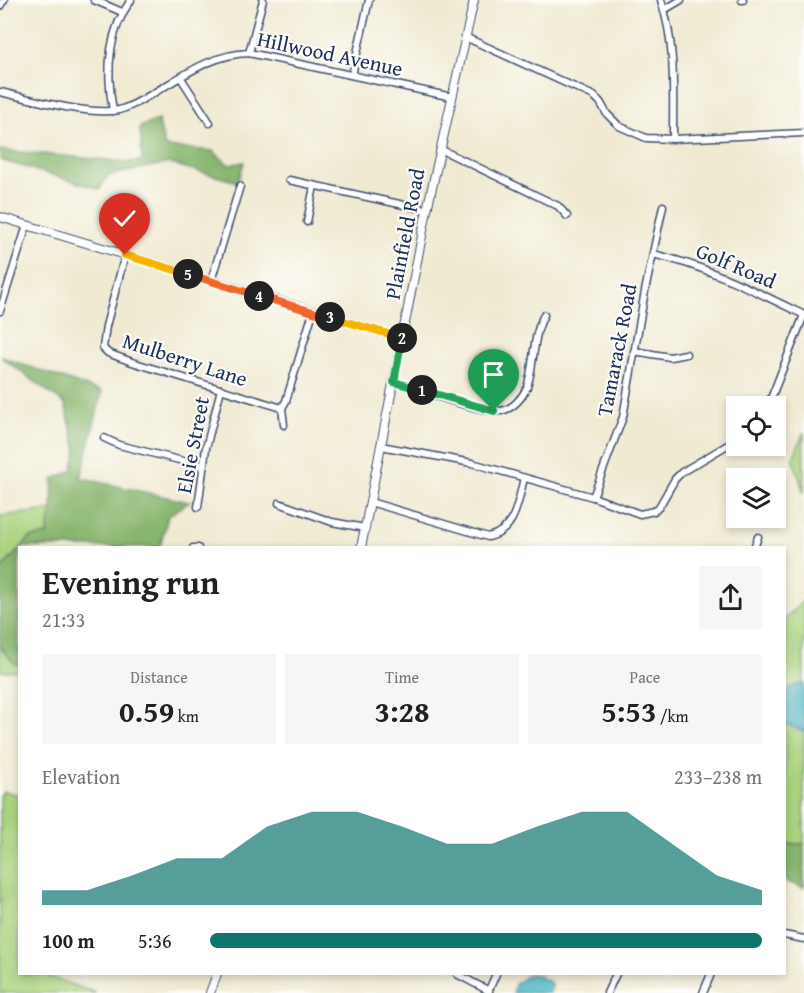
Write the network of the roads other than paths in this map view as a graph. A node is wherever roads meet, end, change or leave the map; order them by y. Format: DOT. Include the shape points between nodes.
graph roads {
  1 [pos="4,0"];
  2 [pos="94,0"];
  3 [pos="130,0"];
  4 [pos="263,0"];
  5 [pos="369,0"];
  6 [pos="474,0"];
  7 [pos="661,0"];
  8 [pos="681,0"];
  9 [pos="0,6"];
  10 [pos="664,10"];
  11 [pos="122,12"];
  12 [pos="465,37"];
  13 [pos="249,53"];
  14 [pos="352,75"];
  15 [pos="181,78"];
  16 [pos="0,92"];
  17 [pos="452,97"];
  18 [pos="113,111"];
  19 [pos="210,123"];
  20 [pos="804,133"];
  21 [pos="673,139"];
  22 [pos="441,149"];
  23 [pos="289,180"];
  24 [pos="240,186"];
  25 [pos="314,186"];
  26 [pos="663,206"];
  27 [pos="427,210"];
  28 [pos="567,216"];
  29 [pos="0,217"];
  30 [pos="307,222"];
  31 [pos="27,225"];
  32 [pos="653,254"];
  33 [pos="125,255"];
  34 [pos="211,281"];
  35 [pos="0,311"];
  36 [pos="313,312"];
  37 [pos="544,315"];
  38 [pos="804,315"];
  39 [pos="402,338"];
  40 [pos="634,351"];
  41 [pos="686,354"];
  42 [pos="394,382"];
  43 [pos="221,389"];
  44 [pos="772,396"];
  45 [pos="282,408"];
  46 [pos="284,425"];
  47 [pos="104,438"];
  48 [pos="381,446"];
  49 [pos="726,446"];
  50 [pos="203,466"];
  51 [pos="524,477"];
  52 [pos="594,497"];
  53 [pos="370,502"];
  54 [pos="279,504"];
  55 [pos="198,507"];
  56 [pos="365,528"];
  57 [pos="758,537"];
  58 [pos="361,546"];
  59 [pos="755,546"];
  60 [pos="786,935"];
  61 [pos="804,939"];
  62 [pos="217,975"];
  63 [pos="459,975"];
  64 [pos="496,975"];
  65 [pos="615,975"];
  66 [pos="711,975"];
  67 [pos="489,992"];
  68 [pos="210,993"];
  69 [pos="607,993"];
  70 [pos="703,993"];
  1 -- 9 [label="street"];
  2 -- 11 [label="street"];
  3 -- 11 [label="street"];
  4 -- 13 [label="street"];
  5 -- 14 [label="street"];
  6 -- 12 [label="street, Plainfield Road"];
  7 -- 10 [label="street"];
  8 -- 10 [label="street"];
  10 -- 21 [label="street" via="672,47"];
  11 -- 18 [label="street" via="109,60"];
  12 -- 17 [label="street, Plainfield Road"];
  12 -- 21 [label="street" via="594,96 619,126 634,134"];
  13 -- 14 [label="street, Hillwood Avenue"];
  13 -- 15 [label="street, Hillwood Avenue" via="217,58"];
  14 -- 17 [label="street, Hillwood Avenue"];
  15 -- 18 [label="street, Hillwood Avenue"];
  15 -- 19 [label="street"];
  16 -- 18 [label="street, Hillwood Avenue"];
  17 -- 22 [label="street, Plainfield Road"];
  20 -- 21 [label="street"];
  22 -- 27 [label="street, Plainfield Road"];
  22 -- 28 [label="street" via="558,206"];
  23 -- 25 [label="street"];
  24 -- 34 [label="street"];
  25 -- 27 [label="street"];
  25 -- 30 [label="street"];
  26 -- 32 [label="street, Tamarack Road"];
  27 -- 39 [label="street, Plainfield Road"];
  29 -- 31 [label="street"];
  31 -- 33 [label="street"];
  31 -- 35 [label="street"];
  32 -- 38 [label="street, Golf Road" via="718,273"];
  32 -- 40 [label="street, Tamarack Road"];
  33 -- 34 [label="street"];
  33 -- 43 [label="street, Mulberry Lane" via="103,348 132,362"];
  34 -- 36 [label="street"];
  36 -- 39 [label="street"];
  36 -- 45 [label="street"];
  37 -- 42 [label="street" via="538,326 526,389 507,409 487,410"];
  38 -- 44 [label="street"];
  39 -- 42 [label="street, Plainfield Road"];
  40 -- 41 [label="street" via="669,357"];
  40 -- 52 [label="street, Tamarack Road" via="623,417"];
  42 -- 48 [label="street, Plainfield Road"];
  43 -- 45 [label="street, Mulberry Lane"];
  43 -- 50 [label="street, Elsie Street"];
  45 -- 46 [label="street"];
  47 -- 50 [label="street"];
  48 -- 51 [label="street"];
  48 -- 53 [label="street, Plainfield Road"];
  49 -- 52 [label="street" via="682,472 654,511 631,512"];
  50 -- 55 [label="street, Elsie Street"];
  51 -- 52 [label="street"];
  51 -- 53 [label="street" via="511,523 488,537"];
  53 -- 56 [label="street, Plainfield Road"];
  54 -- 56 [label="street" via="332,522"];
  56 -- 58 [label="street, Plainfield Road"];
  57 -- 59 [label="street"];
  60 -- 61 [label="street"];
  62 -- 68 [label="street"];
  63 -- 67 [label="street"];
  64 -- 67 [label="street"];
  65 -- 69 [label="street"];
  66 -- 70 [label="street"];
}
